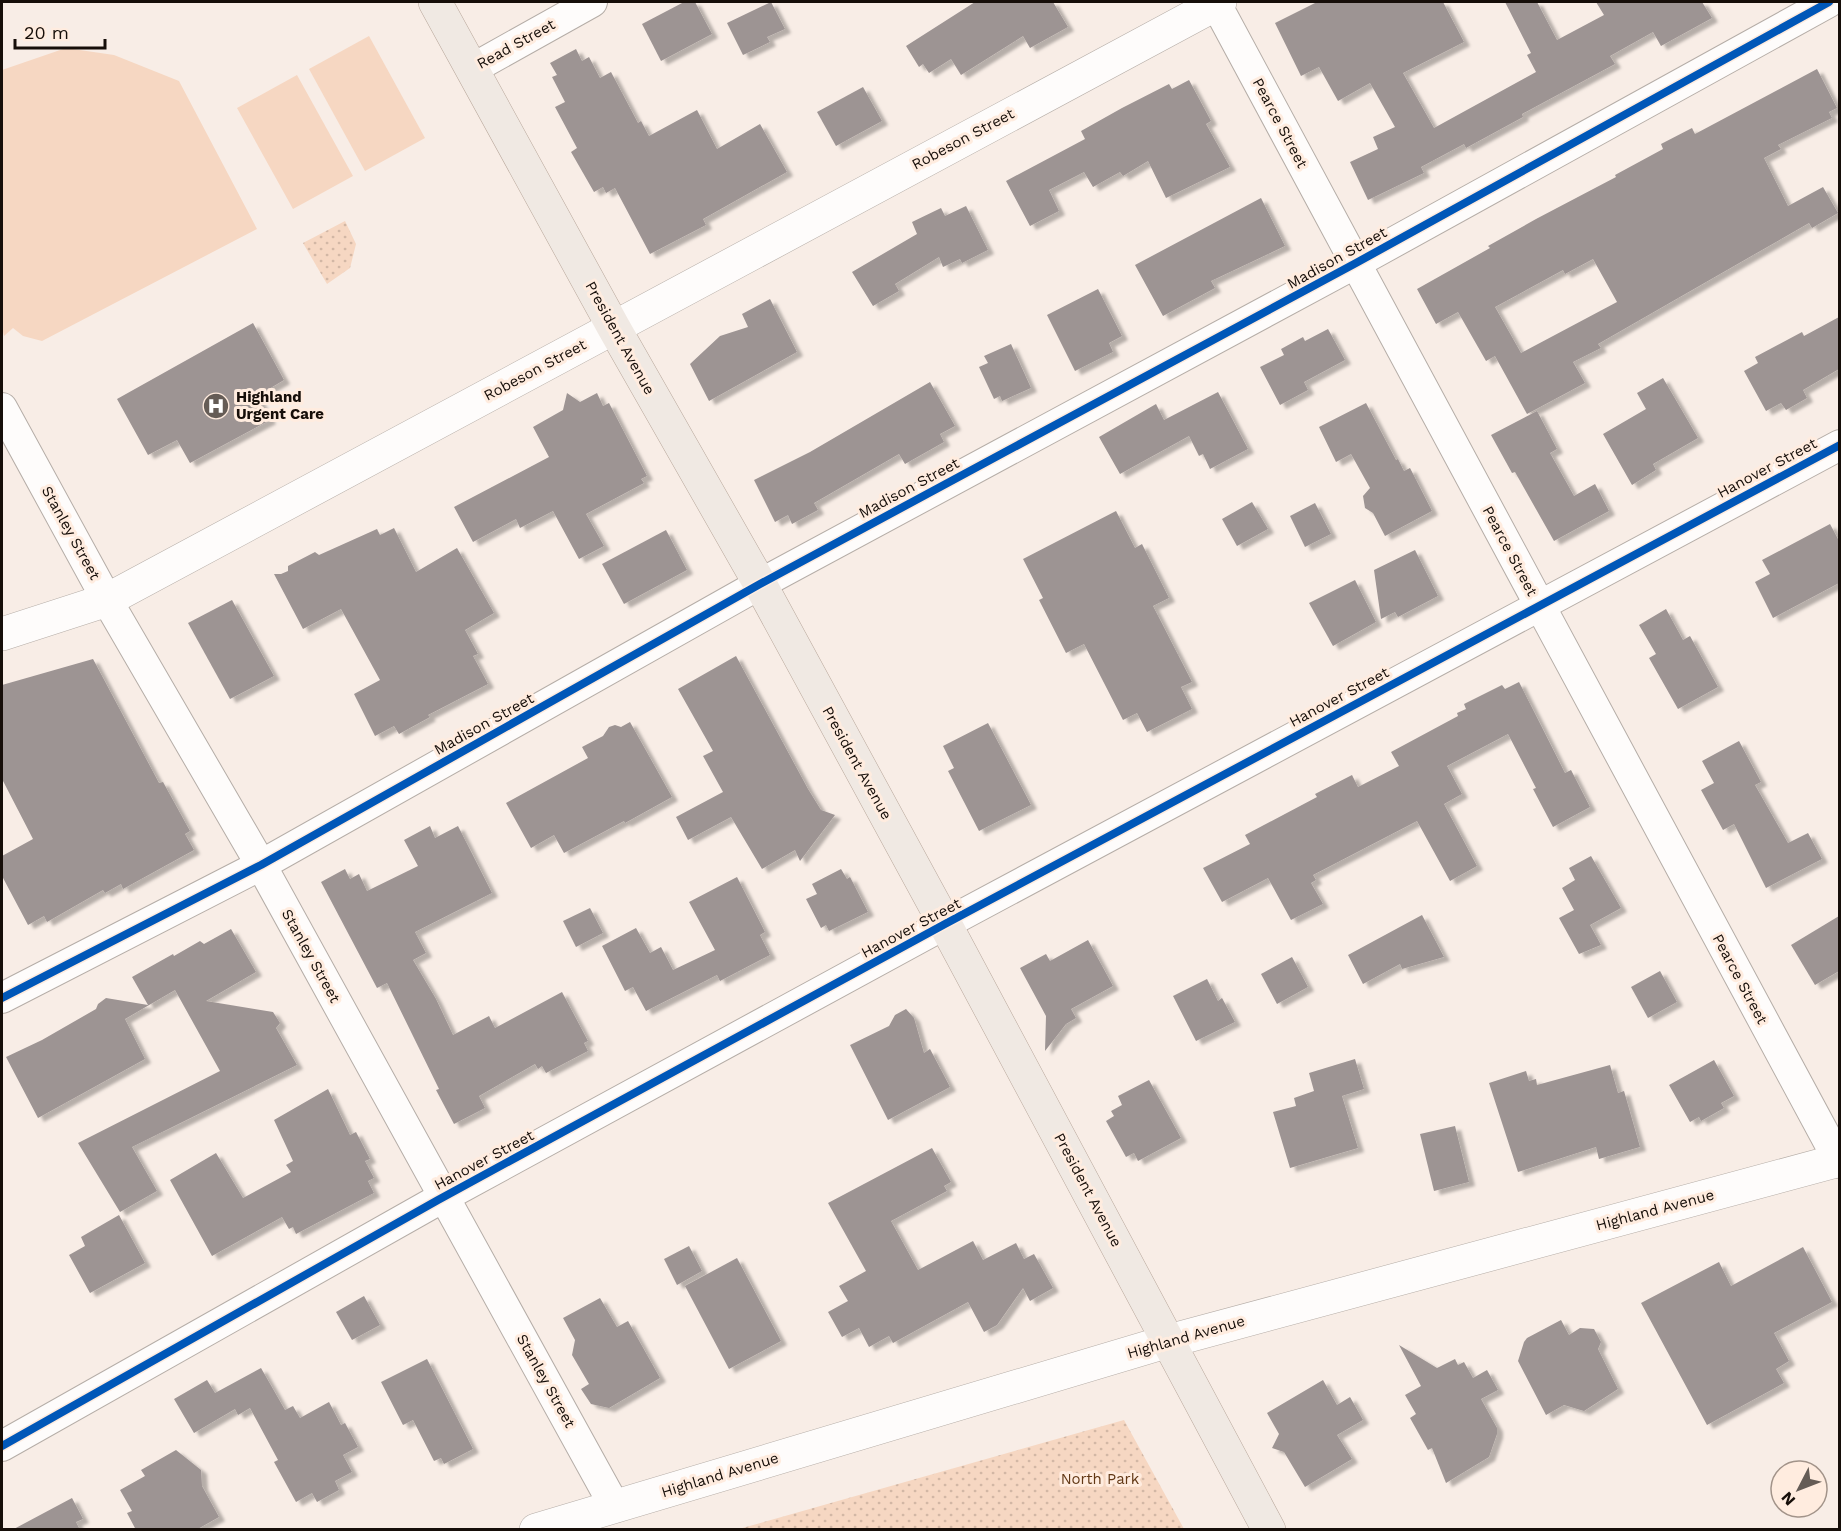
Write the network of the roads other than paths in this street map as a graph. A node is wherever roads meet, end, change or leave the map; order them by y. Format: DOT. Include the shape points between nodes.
graph roads {
  1 [pos="435,2"];
  2 [pos="592,2"];
  3 [pos="1217,2"];
  4 [pos="1829,2"];
  5 [pos="472,69"];
  6 [pos="1356,263"];
  7 [pos="614,328"];
  8 [pos="2,408"];
  9 [pos="1839,445"];
  10 [pos="760,584"];
  11 [pos="107,600"];
  12 [pos="1538,605"];
  13 [pos="2,633"];
  14 [pos="261,865"];
  15 [pos="945,924"];
  16 [pos="2,998"];
  17 [pos="1839,1161"];
  18 [pos="444,1197"];
  19 [pos="1169,1341"];
  20 [pos="2,1446"];
  21 [pos="615,1507"];
  22 [pos="536,1530"];
  23 [pos="1269,1530"];
  1 -- 5 [label="main road, President Avenue"];
  2 -- 5 [label="street, Read Street"];
  3 -- 6 [label="street, Pearce Street"];
  3 -- 7 [label="main road, Robeson Street"];
  4 -- 6 [label="street, Madison Street"];
  5 -- 7 [label="main road, President Avenue"];
  6 -- 10 [label="street, Madison Street"];
  6 -- 12 [label="street, Pearce Street"];
  7 -- 10 [label="main road, President Avenue"];
  7 -- 11 [label="main road, Robeson Street"];
  8 -- 11 [label="street, Stanley Street"];
  9 -- 12 [label="street, Hanover Street"];
  10 -- 14 [label="street, Madison Street"];
  10 -- 15 [label="main road, President Avenue"];
  11 -- 13 [label="main road, Robeson Street"];
  11 -- 14 [label="street, Stanley Street"];
  12 -- 15 [label="street, Hanover Street"];
  12 -- 17 [label="street, Pearce Street"];
  14 -- 16 [label="street, Madison Street"];
  14 -- 18 [label="street, Stanley Street"];
  15 -- 18 [label="street, Hanover Street"];
  15 -- 19 [label="main road, President Avenue"];
  17 -- 19 [label="main road, Highland Avenue"];
  18 -- 20 [label="street, Hanover Street"];
  18 -- 21 [label="street, Stanley Street"];
  19 -- 21 [label="main road, Highland Avenue"];
  19 -- 23 [label="main road, President Avenue"];
  21 -- 22 [label="main road, Highland Avenue"];
}
